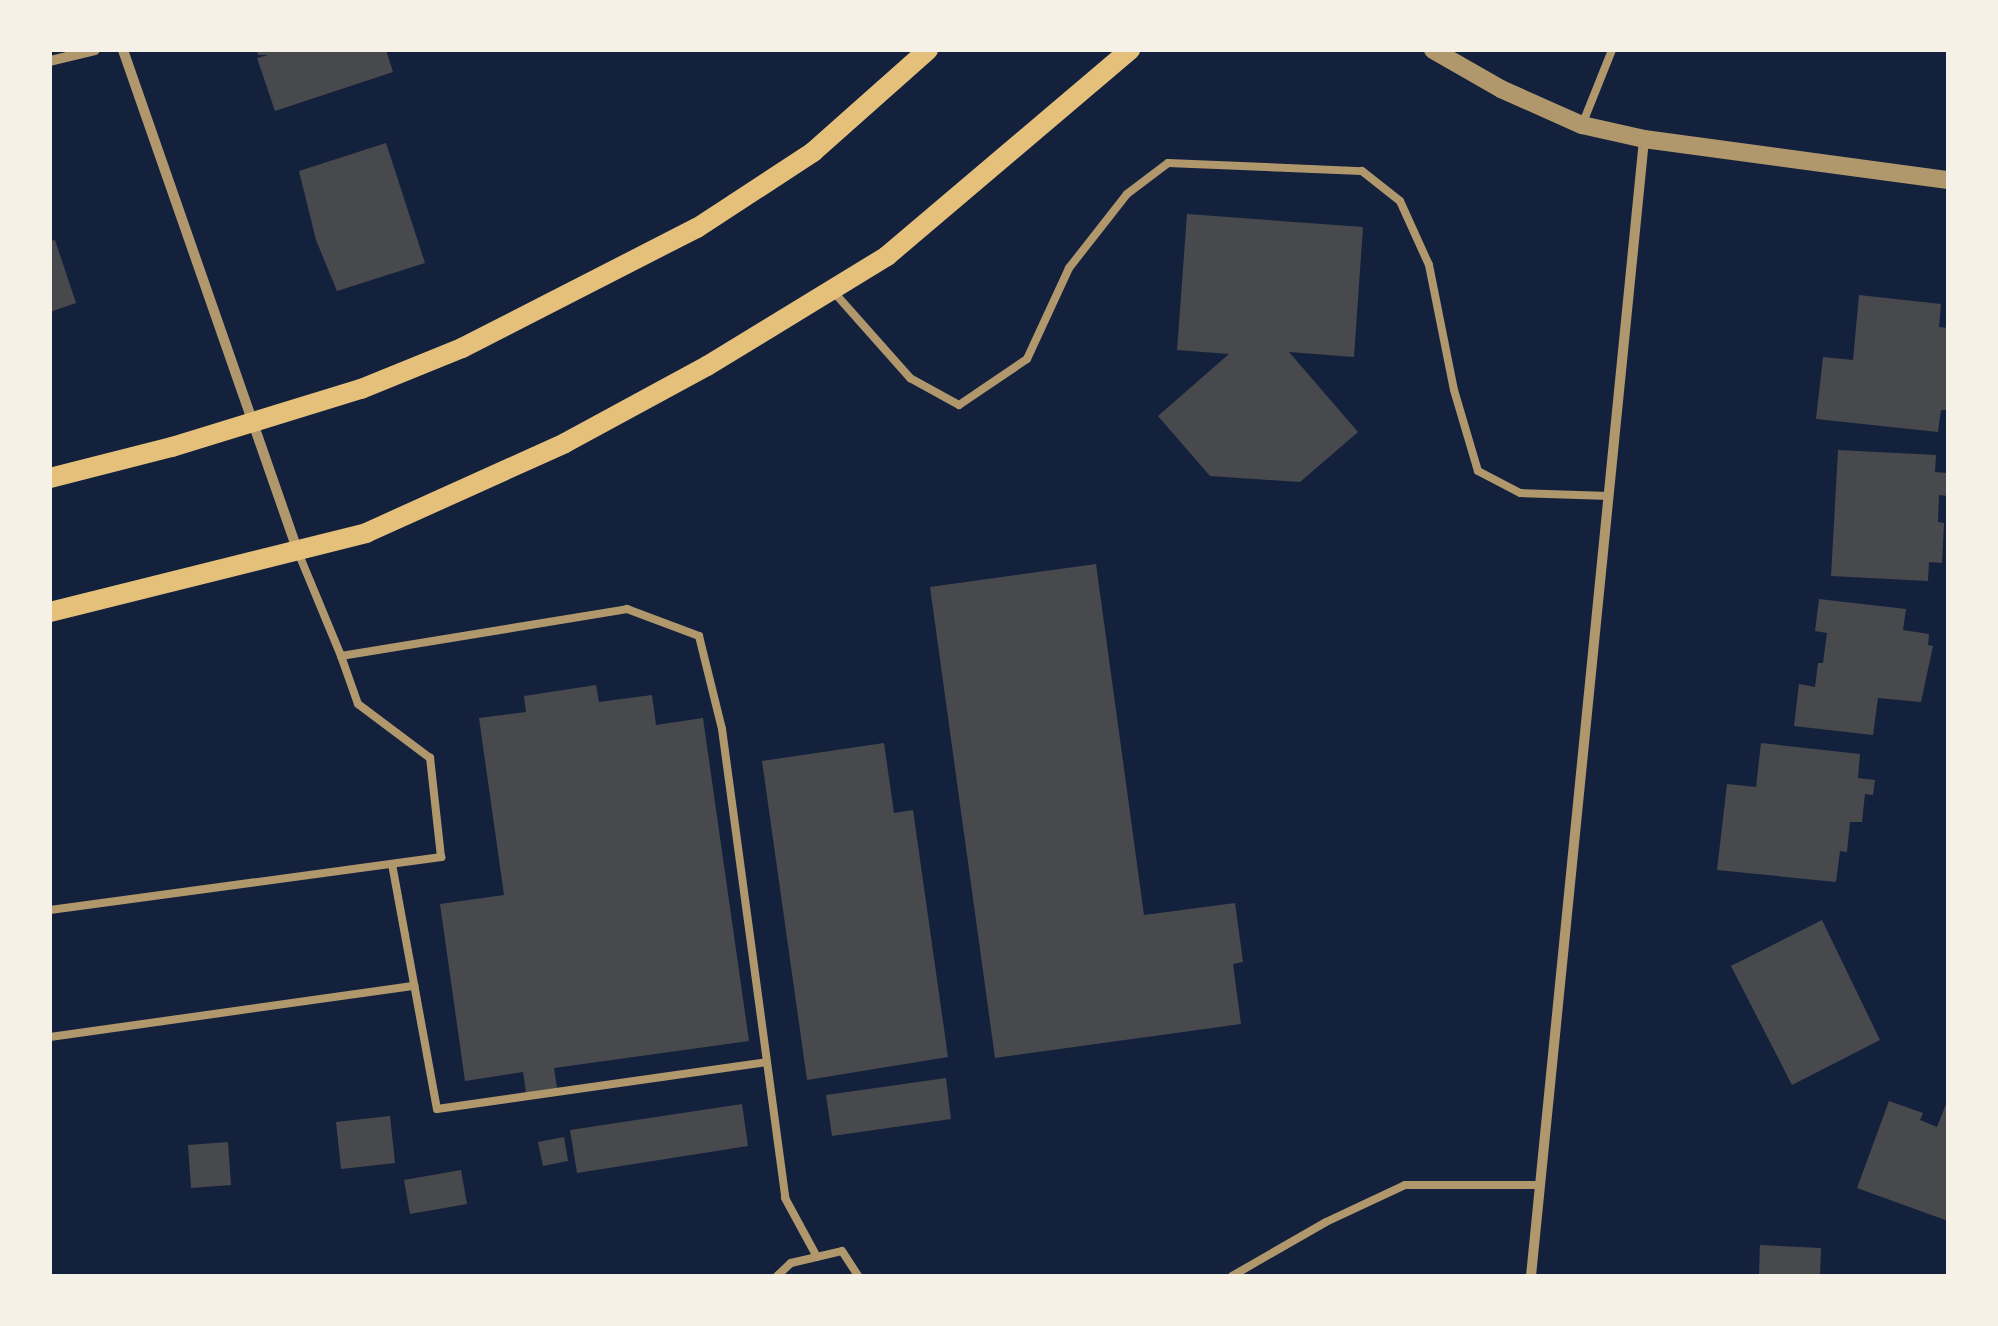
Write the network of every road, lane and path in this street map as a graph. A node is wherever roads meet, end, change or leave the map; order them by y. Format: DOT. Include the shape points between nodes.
graph roads {
  1 [pos="95,50"];
  2 [pos="123,50"];
  3 [pos="928,50"];
  4 [pos="1130,50"];
  5 [pos="1433,50"];
  6 [pos="1612,50"];
  7 [pos="50,62"];
  8 [pos="1582,125"];
  9 [pos="1644,139"];
  10 [pos="1948,180"];
  11 [pos="832,290"];
  12 [pos="251,422"];
  13 [pos="50,478"];
  14 [pos="1609,496"];
  15 [pos="298,550"];
  16 [pos="50,612"];
  17 [pos="341,656"];
  18 [pos="392,864"];
  19 [pos="50,910"];
  20 [pos="414,986"];
  21 [pos="50,1037"];
  22 [pos="767,1062"];
  23 [pos="1540,1185"];
  24 [pos="816,1258"];
  25 [pos="777,1276"];
  26 [pos="858,1276"];
  27 [pos="1232,1276"];
  28 [pos="1531,1276"];
  1 -- 7 [label="street"];
  2 -- 12 [label="street"];
  3 -- 12 [label="main road" via="813,152 698,228 462,348 361,389"];
  4 -- 11 [label="main road" via="887,256"];
  5 -- 8 [label="street"];
  6 -- 8 [label="lane"];
  8 -- 9 [label="street"];
  9 -- 10 [label="street"];
  9 -- 14 [label="street"];
  11 -- 14 [label="lane" via="910,378 959,405 1027,360 1069,268 1127,194 1168,163 1362,171 1400,202 1429,265 1478,471 1520,493"];
  11 -- 15 [label="main road" via="565,443 366,533"];
  12 -- 13 [label="main road"];
  12 -- 15 [label="street"];
  14 -- 23 [label="street"];
  15 -- 16 [label="main road"];
  15 -- 17 [label="lane"];
  17 -- 18 [label="lane" via="358,704 430,758 441,857"];
  17 -- 22 [label="lane" via="627,609 699,636 722,730"];
  18 -- 19 [label="lane"];
  18 -- 20 [label="lane"];
  20 -- 21 [label="lane"];
  20 -- 22 [label="lane" via="437,1109"];
  22 -- 24 [label="lane" via="785,1198"];
  23 -- 27 [label="lane" via="1405,1184"];
  23 -- 28 [label="street"];
  24 -- 25 [label="lane" via="791,1262"];
  24 -- 26 [label="lane" via="842,1252"];
}
